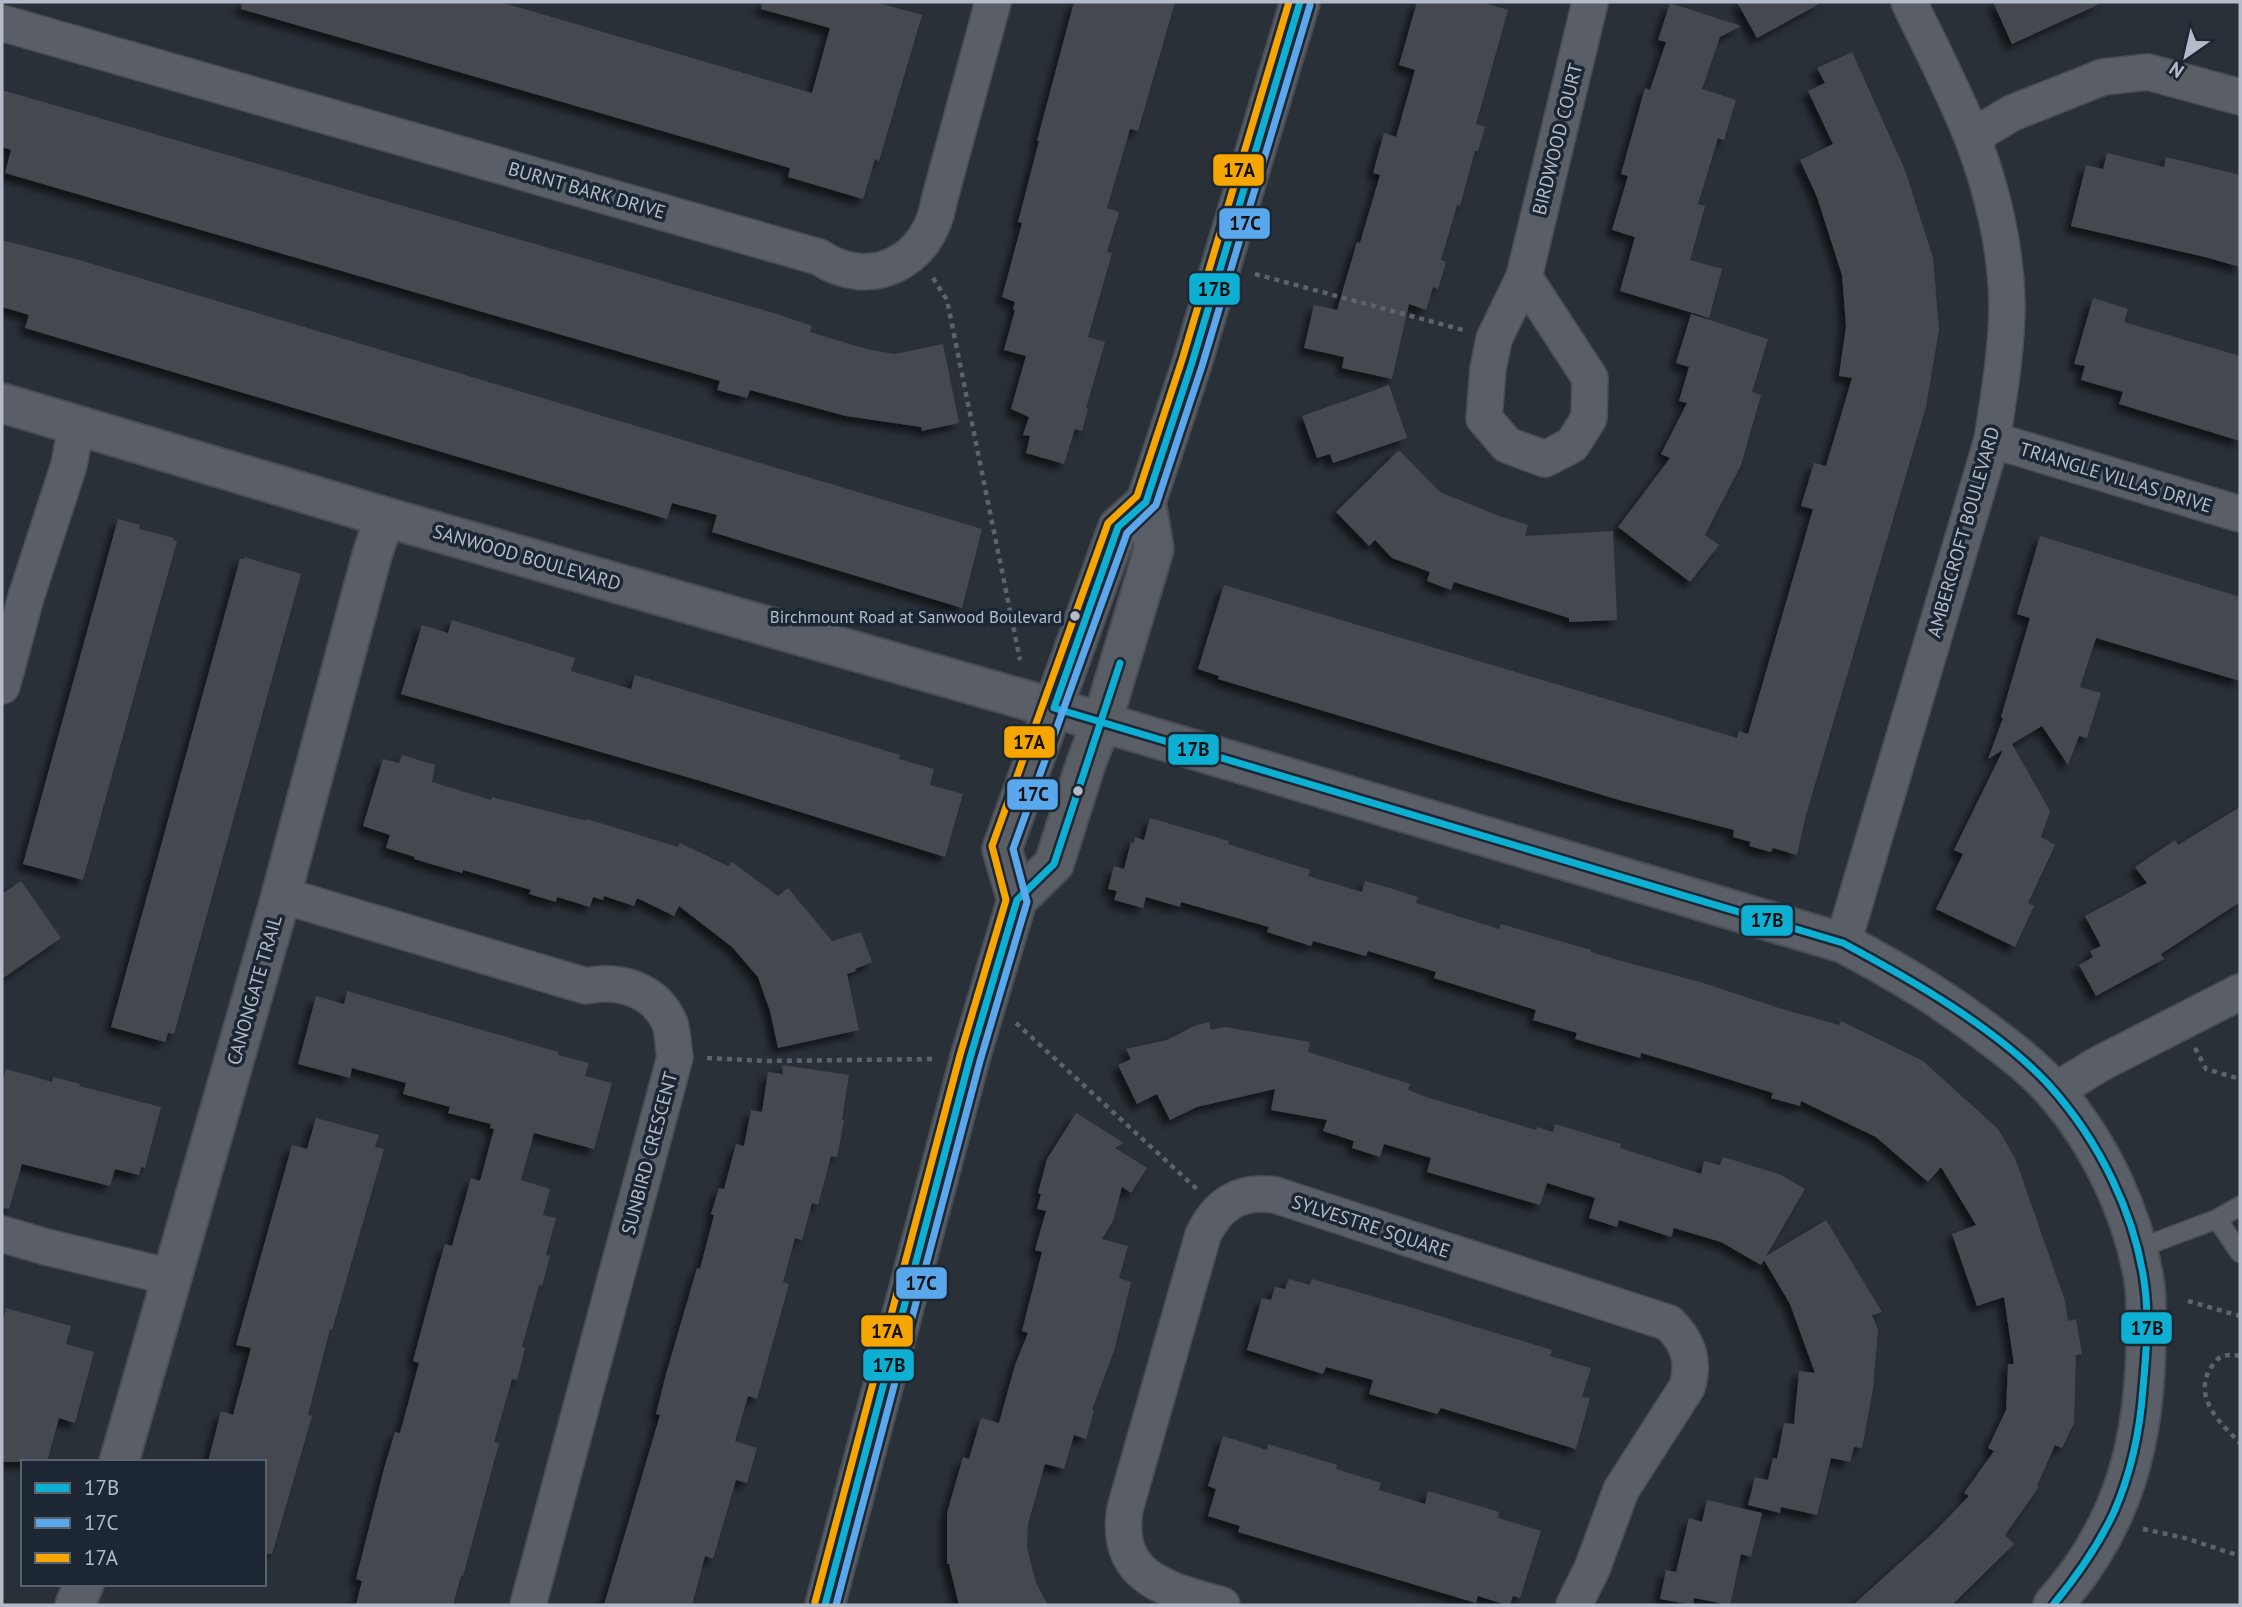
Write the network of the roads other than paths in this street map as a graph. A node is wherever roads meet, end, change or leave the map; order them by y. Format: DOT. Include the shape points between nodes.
graph roads {
  1 [pos="993,2"];
  2 [pos="1300,2"];
  3 [pos="1590,2"];
  4 [pos="1909,2"];
  5 [pos="2,23"];
  6 [pos="2240,97"];
  7 [pos="1972,137"];
  8 [pos="1524,277"];
  9 [pos="2,403"];
  10 [pos="76,426"];
  11 [pos="1992,440"];
  12 [pos="1146,502"];
  13 [pos="2240,514"];
  14 [pos="385,517"];
  15 [pos="2,686"];
  16 [pos="1054,708"];
  17 [pos="1102,722"];
  18 [pos="282,895"];
  19 [pos="1017,900"];
  20 [pos="1843,943"];
  21 [pos="2240,992"];
  22 [pos="2055,1091"];
  23 [pos="2240,1206"];
  24 [pos="2217,1219"];
  25 [pos="2,1234"];
  26 [pos="2137,1249"];
  27 [pos="2240,1253"];
  28 [pos="171,1277"];
  29 [pos="120,1460"];
  30 [pos="83,1586"];
  31 [pos="75,1605"];
  32 [pos="528,1605"];
  33 [pos="825,1605"];
  34 [pos="1222,1605"];
  35 [pos="1574,1605"];
  36 [pos="2053,1605"];
  1 -- 5 [label="street, BURNT BARK DRIVE" via="937,215 916,251 898,264 871,272 848,270 819,257"];
  2 -- 12 [label="main road"];
  3 -- 8 [label="street, BIRDWOOD COURT"];
  4 -- 7 [label="street, AMBERCROFT BOULEVARD"];
  6 -- 7 [label="street" via="2148,72 2103,77 2012,113"];
  7 -- 11 [label="street, AMBERCROFT BOULEVARD" via="1993,203 2007,303"];
  8 -- 8 [label="street, BIRDWOOD COURT" via="1494,339 1484,418 1507,445 1545,458 1572,445 1589,418 1590,378"];
  9 -- 10 [label="street, SANWOOD BOULEVARD"];
  10 -- 14 [label="street, SANWOOD BOULEVARD"];
  10 -- 15 [label="street" via="69,465"];
  11 -- 13 [label="street, TRIANGLE VILLAS DRIVE"];
  11 -- 20 [label="street, AMBERCROFT BOULEVARD"];
  12 -- 16 [label="main road" via="1118,527"];
  12 -- 17 [label="main road" via="1154,549"];
  14 -- 16 [label="street, SANWOOD BOULEVARD"];
  14 -- 18 [label="street, CANONGATE TRAIL"];
  16 -- 17 [label="street, SANWOOD BOULEVARD"];
  16 -- 19 [label="main road" via="1002,849"];
  17 -- 19 [label="main road" via="1054,864"];
  17 -- 20 [label="street, SANWOOD BOULEVARD"];
  18 -- 28 [label="street, CANONGATE TRAIL"];
  18 -- 32 [label="street, SUNBIRD CRESCENT" via="586,986 621,984 650,997 671,1026 675,1057"];
  19 -- 33 [label="main road" via="970,1058"];
  20 -- 22 [label="street, SANWOOD BOULEVARD" via="1962,1013"];
  21 -- 22 [label="street"];
  22 -- 26 [label="street, SANWOOD BOULEVARD" via="2095,1148"];
  23 -- 24 [label="lane"];
  24 -- 26 [label="lane"];
  24 -- 27 [label="lane"];
  25 -- 28 [label="street"];
  26 -- 36 [label="street, SANWOOD BOULEVARD" via="2146,1303 2147,1359 2144,1408 2133,1458 2111,1520"];
  28 -- 29 [label="street, CANONGATE TRAIL"];
  30 -- 31 [label="street"];
  34 -- 35 [label="street, SYLVESTRE SQUARE" via="1168,1590 1148,1578 1127,1549 1123,1522 1203,1236 1219,1210 1245,1196 1262,1194 1669,1323 1680,1334 1691,1360 1687,1387 1621,1490"];
}
